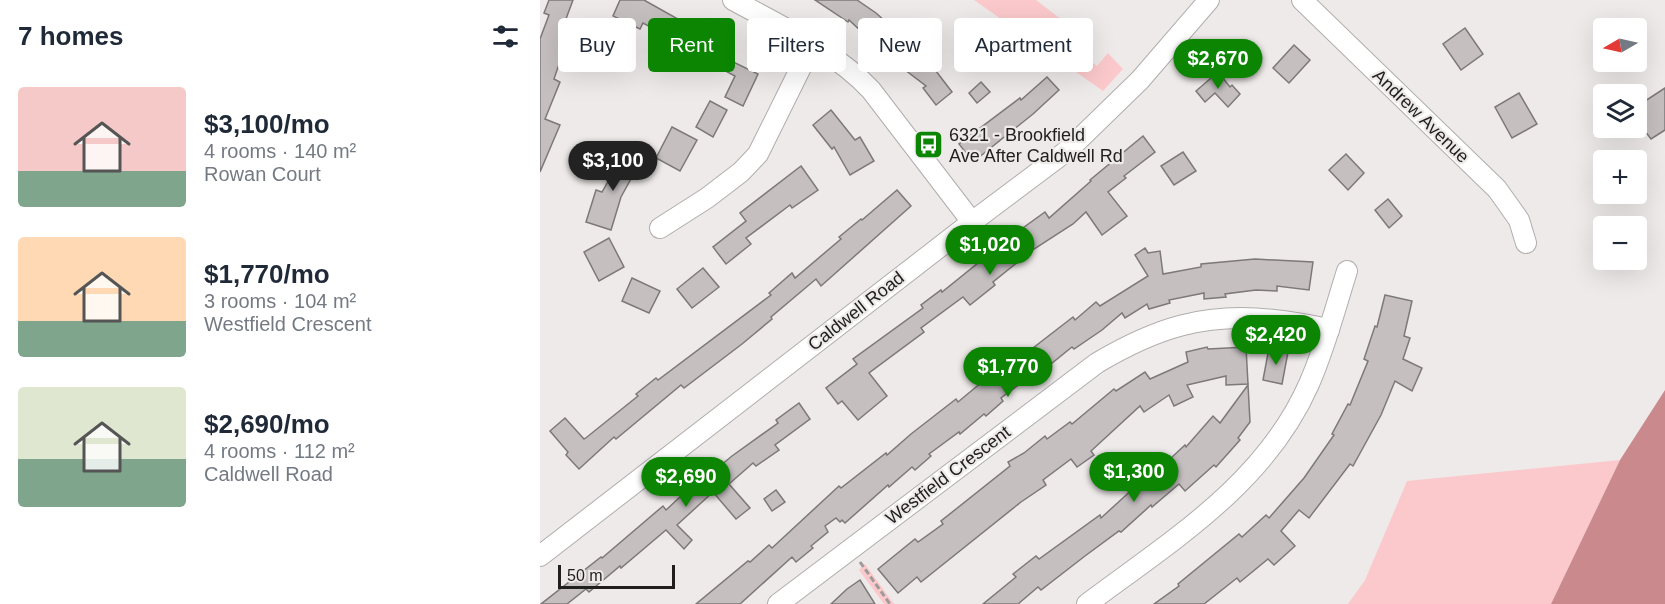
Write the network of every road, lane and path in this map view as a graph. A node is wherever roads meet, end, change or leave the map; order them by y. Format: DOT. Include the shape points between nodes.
graph roads {
  1 [pos="734,0"];
  2 [pos="1209,0"];
  3 [pos="1302,0"];
  4 [pos="765,18"];
  5 [pos="846,66"];
  6 [pos="799,72"];
  7 [pos="972,222"];
  8 [pos="660,228"];
  9 [pos="1526,243"];
  10 [pos="1347,271"];
  11 [pos="1329,330"];
  12 [pos="850,549"];
  13 [pos="540,556"];
  14 [pos="778,604"];
  15 [pos="890,604"];
  16 [pos="1088,604"];
  1 -- 4 [label="street"];
  2 -- 7 [label="street, Caldwell Road" via="1093,128"];
  3 -- 9 [label="street, Andrew Avenue" via="1497,189 1519,220"];
  5 -- 7 [label="street" via="871,90"];
  6 -- 8 [label="street" via="758,154 715,193"];
  7 -- 13 [label="street, Caldwell Road"];
  10 -- 11 [label="street"];
  11 -- 12 [label="street, Westfield Crescent" via="1265,319 1213,318 1174,326 1127,345 1097,363"];
  11 -- 16 [label="street" via="1295,413 1254,469 1211,511"];
  12 -- 14 [label="street, Westfield Crescent"];
  12 -- 15 [label="path"];
}
